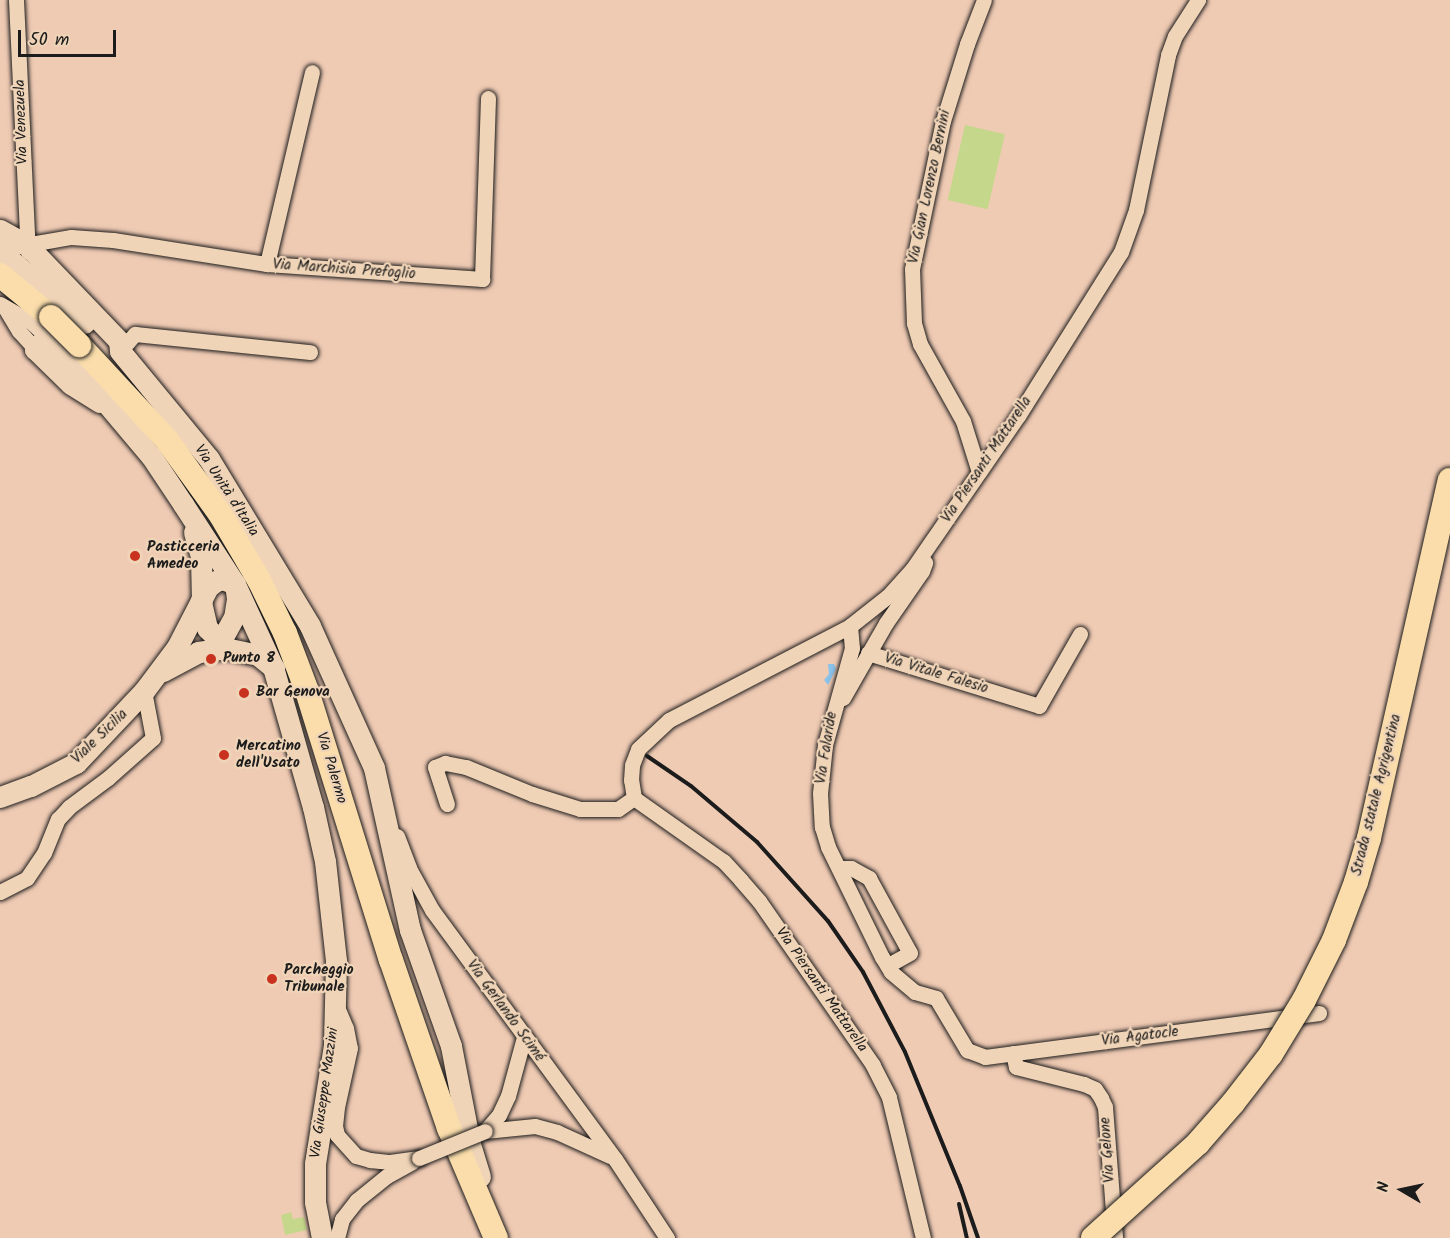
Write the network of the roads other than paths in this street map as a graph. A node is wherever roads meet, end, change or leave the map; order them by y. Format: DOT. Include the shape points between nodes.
graph roads {
  1 [pos="16,0"];
  2 [pos="984,0"];
  3 [pos="1198,0"];
  4 [pos="312,72"];
  5 [pos="488,98"];
  6 [pos="0,230"];
  7 [pos="0,240"];
  8 [pos="56,241"];
  9 [pos="27,245"];
  10 [pos="0,251"];
  11 [pos="267,264"];
  12 [pos="42,273"];
  13 [pos="0,275"];
  14 [pos="2,306"];
  15 [pos="51,329"];
  16 [pos="77,343"];
  17 [pos="120,351"];
  18 [pos="310,352"];
  19 [pos="979,472"];
  20 [pos="1450,480"];
  21 [pos="186,509"];
  22 [pos="929,545"];
  23 [pos="235,584"];
  24 [pos="201,601"];
  25 [pos="850,626"];
  26 [pos="1080,634"];
  27 [pos="217,641"];
  28 [pos="868,653"];
  29 [pos="265,661"];
  30 [pos="150,684"];
  31 [pos="831,716"];
  32 [pos="374,768"];
  33 [pos="0,797"];
  34 [pos="634,798"];
  35 [pos="447,804"];
  36 [pos="353,841"];
  37 [pos="839,868"];
  38 [pos="0,892"];
  39 [pos="390,960"];
  40 [pos="888,966"];
  41 [pos="336,1005"];
  42 [pos="1318,1013"];
  43 [pos="524,1037"];
  44 [pos="1013,1053"];
  45 [pos="485,1131"];
  46 [pos="419,1158"];
  47 [pos="615,1159"];
  48 [pos="322,1238"];
  49 [pos="338,1238"];
  50 [pos="484,1238"];
  51 [pos="497,1238"];
  52 [pos="667,1238"];
  53 [pos="923,1238"];
  54 [pos="1093,1238"];
  55 [pos="1115,1238"];
  1 -- 9 [label="street, Via Venezuela"];
  2 -- 19 [label="street, Via Gian Lorenzo Bernini" via="943,121 912,269 914,323 920,345 963,421"];
  3 -- 19 [label="street, Via Piersanti Mattarella" via="1168,55 1127,239 1064,356"];
  4 -- 11 [label="street"];
  5 -- 11 [label="street, Via Marchisia Prefoglio" via="482,279"];
  6 -- 9 [label="street, Via Unità d'Italia"];
  7 -- 9 [label="street, Via Marchisia Prefoglio" via="16,247"];
  8 -- 9 [label="street, Via Marchisia Prefoglio"];
  8 -- 11 [label="street, Via Marchisia Prefoglio" via="71,237 113,240"];
  8 -- 12 [label="street"];
  9 -- 12 [label="street, Via Unità d'Italia"];
  10 -- 12 [label="street, Via Unità d'Italia"];
  12 -- 15 [label="street, Via Unità d'Italia"];
  12 -- 16 [label="street, Via Unità d'Italia"];
  13 -- 15 [label="main road, Via Palermo"];
  14 -- 15 [label="street, Via Giuseppe Mazzini" via="19,331"];
  15 -- 16 [label="main road, Via Palermo, bridge"];
  15 -- 16 [label="street, Via Giuseppe Mazzini"];
  16 -- 17 [label="street, Via Unità d'Italia" via="119,340"];
  16 -- 21 [label="street, Via Giuseppe Mazzini" via="71,384 109,408 151,456"];
  16 -- 36 [label="main road, Via Palermo" via="166,439 220,514 259,580 307,691"];
  17 -- 18 [label="street" via="135,334"];
  17 -- 32 [label="street, Via Unità d'Italia" via="209,459 310,627"];
  19 -- 22 [label="street, Via Piersanti Mattarella"];
  20 -- 54 [label="main road, Strada statale Agrigentina, bridge" via="1369,838 1334,940 1271,1054 1233,1103 1198,1143"];
  21 -- 23 [label="street, Via Giuseppe Mazzini"];
  21 -- 24 [label="street, Via Giuseppe Mazzini" via="201,558"];
  22 -- 25 [label="street, Via Piersanti Mattarella" via="898,586"];
  22 -- 28 [label="street" via="922,571"];
  23 -- 24 [label="street" via="223,579 216,581"];
  23 -- 27 [label="street" via="234,617"];
  23 -- 29 [label="street, Via Giuseppe Mazzini"];
  24 -- 27 [label="street, Via Giuseppe Mazzini" via="207,628"];
  24 -- 30 [label="street" via="177,647"];
  25 -- 31 [label="street, Via Falaride" via="852,648"];
  25 -- 34 [label="street, Via Piersanti Mattarella" via="669,720 638,749 631,772"];
  26 -- 28 [label="street, Via Vitale Falesio" via="1039,706"];
  27 -- 29 [label="street"];
  27 -- 30 [label="street"];
  28 -- 31 [label="street, Via Vitale Falesio"];
  29 -- 36 [label="street" via="298,697 330,790"];
  29 -- 41 [label="street, Via Giuseppe Mazzini" via="313,807 325,861 336,961"];
  30 -- 33 [label="street, Viale Sicilia" via="76,763"];
  30 -- 38 [label="street" via="153,738 69,807 58,819 44,853 27,878"];
  31 -- 37 [label="street, Via Falaride" via="820,811 825,837"];
  32 -- 43 [label="street, Via Gerlando Scimé" via="409,868 432,910"];
  32 -- 51 [label="street, Via Unità d'Italia" via="410,930 451,1046 470,1144"];
  34 -- 35 [label="street" via="618,809 580,809 445,763 435,767"];
  34 -- 53 [label="street, Via Piersanti Mattarella" via="723,861 741,880 873,1065 889,1096"];
  36 -- 39 [label="main road, Via Palermo"];
  37 -- 40 [label="street, Via Falaride"];
  37 -- 40 [label="street" via="851,868 869,878 910,953"];
  39 -- 50 [label="main road" via="406,1036"];
  39 -- 51 [label="main road, Via Palermo" via="449,1128"];
  40 -- 44 [label="street, Via Falaride" via="915,992 936,998 968,1050 985,1057"];
  41 -- 46 [label="street" via="350,1048 335,1126 337,1136 357,1156 370,1160"];
  41 -- 48 [label="street, Via Giuseppe Mazzini" via="334,1045 315,1163 315,1202"];
  42 -- 44 [label="street, Via Agatocle"];
  43 -- 45 [label="street" via="508,1096"];
  43 -- 47 [label="street, Via Gerlando Scimé"];
  44 -- 55 [label="street, Via Gelone" via="1016,1067 1084,1084 1095,1089 1101,1098 1105,1107"];
  45 -- 46 [label="street, bridge"];
  45 -- 47 [label="street" via="535,1126"];
  46 -- 49 [label="street" via="387,1176 357,1200 342,1218"];
  47 -- 52 [label="street, Via Gerlando Scimé"];
}
